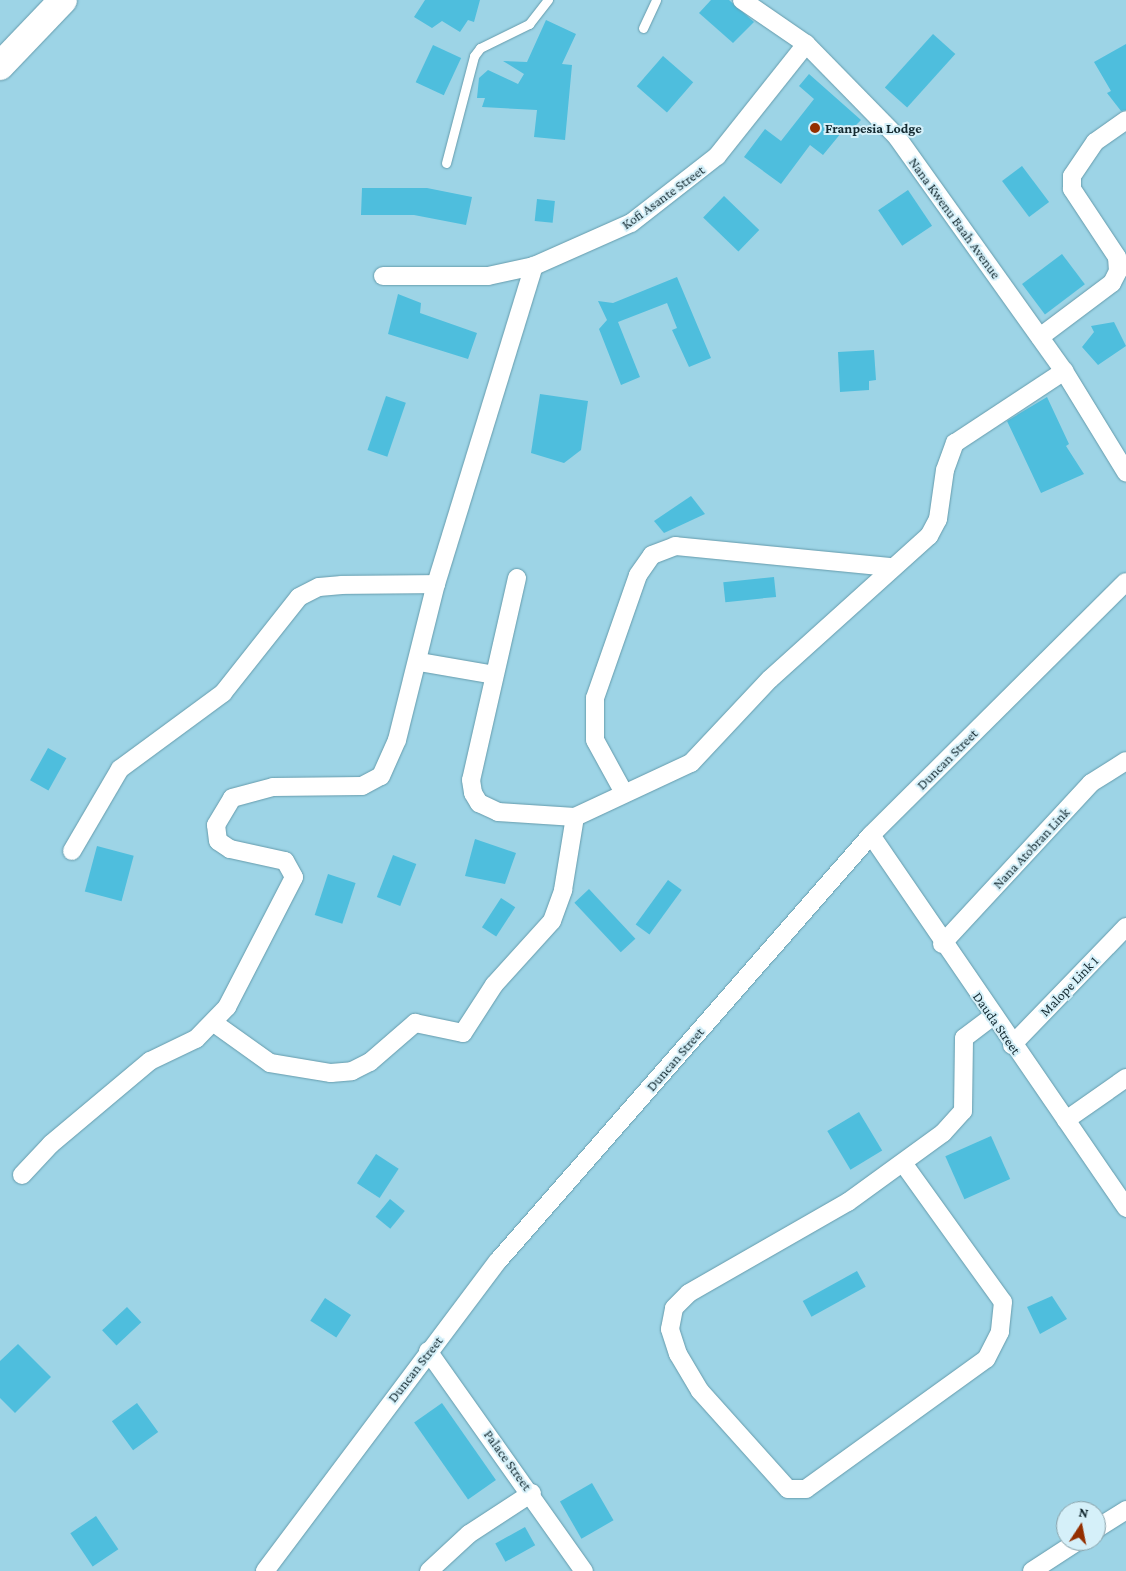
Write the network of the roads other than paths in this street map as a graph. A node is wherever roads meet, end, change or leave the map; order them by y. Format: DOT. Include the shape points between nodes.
graph roads {
  1 [pos="63,0"];
  2 [pos="548,0"];
  3 [pos="656,0"];
  4 [pos="742,0"];
  5 [pos="643,28"];
  6 [pos="806,44"];
  7 [pos="0,66"];
  8 [pos="1126,120"];
  9 [pos="446,163"];
  10 [pos="534,266"];
  11 [pos="383,276"];
  12 [pos="1040,337"];
  13 [pos="1064,371"];
  14 [pos="1126,472"];
  15 [pos="891,567"];
  16 [pos="517,578"];
  17 [pos="1126,582"];
  18 [pos="436,584"];
  19 [pos="419,662"];
  20 [pos="494,675"];
  21 [pos="1126,761"];
  22 [pos="624,793"];
  23 [pos="575,817"];
  24 [pos="870,836"];
  25 [pos="72,851"];
  26 [pos="1126,927"];
  27 [pos="942,944"];
  28 [pos="992,1017"];
  29 [pos="214,1023"];
  30 [pos="1012,1045"];
  31 [pos="1126,1078"];
  32 [pos="1066,1120"];
  33 [pos="903,1163"];
  34 [pos="22,1175"];
  35 [pos="1126,1208"];
  36 [pos="428,1351"];
  37 [pos="532,1493"];
  38 [pos="1126,1510"];
  39 [pos="1106,1523"];
  40 [pos="1063,1551"];
  41 [pos="265,1571"];
  42 [pos="428,1571"];
  43 [pos="584,1571"];
  44 [pos="1032,1571"];
  1 -- 7 [label="main road"];
  2 -- 9 [label="lane" via="529,24 480,48 474,56"];
  3 -- 5 [label="lane"];
  4 -- 6 [label="street, Nana Kwenu Baah Avenue"];
  6 -- 10 [label="street, Kofi Asante Street" via="717,156 677,190 631,223"];
  6 -- 12 [label="street, Nana Kwenu Baah Avenue" via="897,137"];
  8 -- 12 [label="street" via="1095,142 1072,176 1072,189 1117,257 1118,271 1112,283"];
  10 -- 11 [label="street, Kofi Asante Street" via="488,276"];
  10 -- 18 [label="street"];
  12 -- 13 [label="street, Nana Kwenu Baah Avenue"];
  13 -- 14 [label="street, Nana Kwenu Baah Avenue"];
  13 -- 15 [label="street" via="955,443 945,470 938,518 929,536"];
  15 -- 22 [label="street" via="770,679 690,763"];
  15 -- 22 [label="street" via="675,546 652,555 638,574 595,698 595,740"];
  16 -- 20 [label="street"];
  17 -- 24 [label="street, Duncan Street"];
  18 -- 19 [label="street"];
  18 -- 25 [label="street" via="334,585 299,597 223,693 120,769"];
  19 -- 20 [label="street"];
  19 -- 29 [label="street" via="397,740 373,783 273,787 232,798 223,808 216,825 218,841 230,849 285,861 294,877"];
  20 -- 23 [label="street" via="471,780 473,793 479,803 498,812"];
  21 -- 27 [label="street, Nana Atobran Link" via="1091,783"];
  22 -- 23 [label="street"];
  23 -- 29 [label="street" via="564,890 552,921 494,985 463,1033 415,1023 370,1062 352,1071 331,1073 270,1063"];
  24 -- 27 [label="street, Dauda Street"];
  24 -- 36 [label="street, Duncan Street" via="498,1261"];
  26 -- 30 [label="street, Malope Link 1"];
  27 -- 28 [label="street, Dauda Street"];
  28 -- 30 [label="street, Dauda Street"];
  28 -- 33 [label="street" via="964,1038 963,1110"];
  29 -- 34 [label="street" via="196,1039 150,1061 51,1144"];
  30 -- 32 [label="street, Dauda Street"];
  31 -- 32 [label="street"];
  32 -- 35 [label="street, Dauda Street"];
  33 -- 33 [label="street" via="840,1207 689,1293 674,1308 670,1329 675,1346 700,1391 788,1488 806,1490 986,1359 1000,1332 1003,1302"];
  36 -- 37 [label="street, Palace Street"];
  36 -- 41 [label="street, Duncan Street"];
  37 -- 42 [label="street" via="469,1534"];
  37 -- 43 [label="street, Palace Street"];
  38 -- 39 [label="street"];
  40 -- 44 [label="street"];
}
